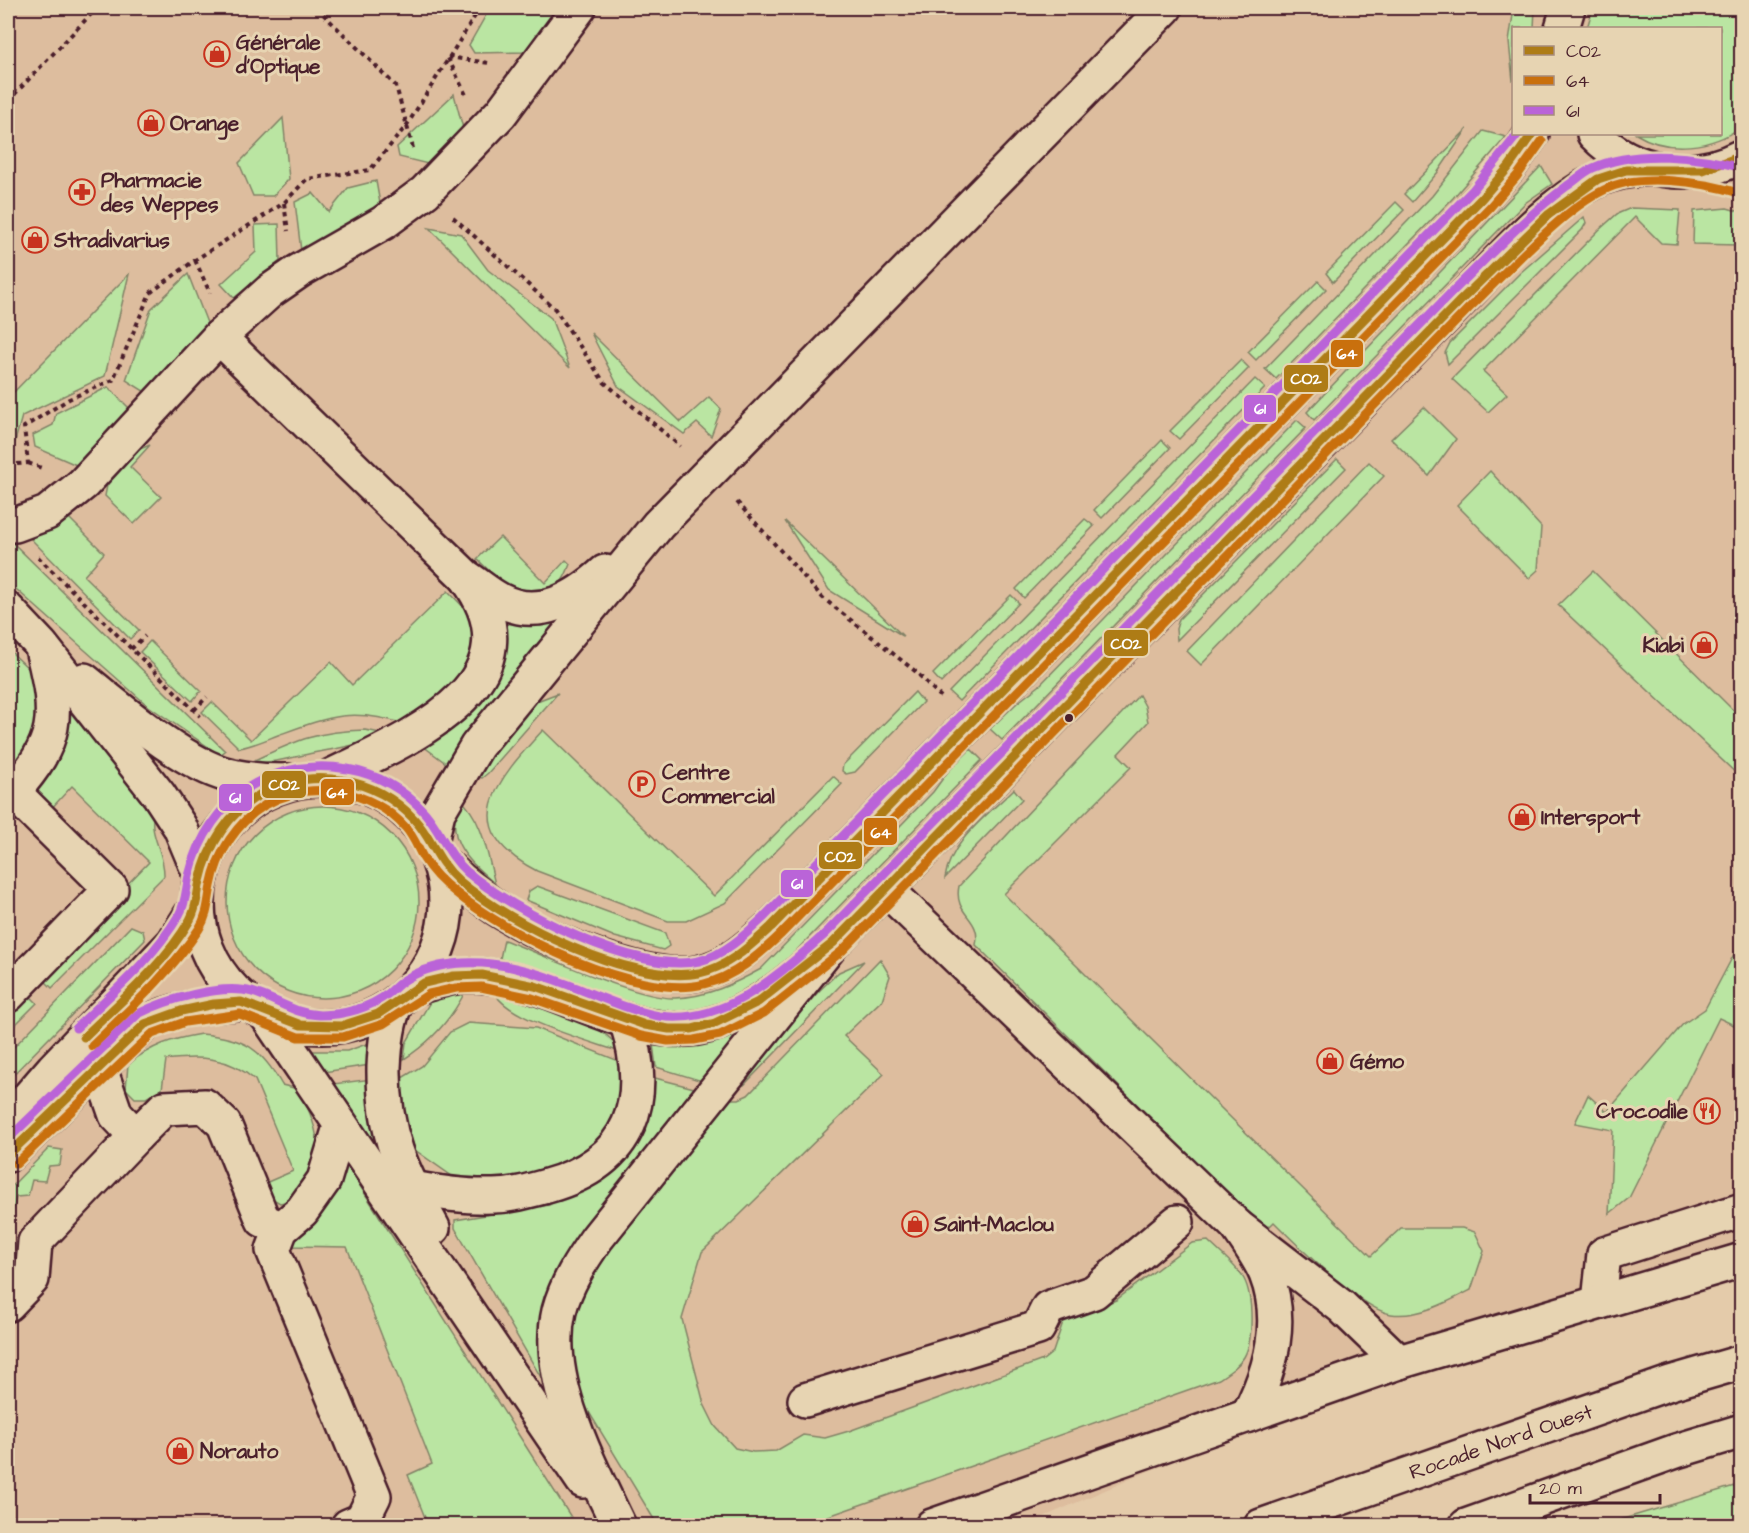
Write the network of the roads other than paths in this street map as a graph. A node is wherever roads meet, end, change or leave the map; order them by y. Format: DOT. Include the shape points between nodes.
graph roads {
  1 [pos="579,8"];
  2 [pos="1165,8"];
  3 [pos="1561,8"];
  4 [pos="1568,8"];
  5 [pos="1562,27"];
  6 [pos="1562,27"];
  7 [pos="1531,135"];
  8 [pos="1595,135"];
  9 [pos="1742,156"];
  10 [pos="1655,168"];
  11 [pos="1703,170"];
  12 [pos="1742,181"];
  13 [pos="219,337"];
  14 [pos="11,525"];
  15 [pos="658,525"];
  16 [pos="466,576"];
  17 [pos="8,610"];
  18 [pos="41,645"];
  19 [pos="313,779"];
  20 [pos="10,789"];
  21 [pos="435,851"];
  22 [pos="886,889"];
  23 [pos="199,891"];
  24 [pos="833,943"];
  25 [pos="8,995"];
  26 [pos="404,996"];
  27 [pos="256,1008"];
  28 [pos="626,1020"];
  29 [pos="99,1066"];
  30 [pos="8,1121"];
  31 [pos="340,1127"];
  32 [pos="136,1136"];
  33 [pos="8,1155"];
  34 [pos="411,1188"];
  35 [pos="1742,1210"];
  36 [pos="1177,1222"];
  37 [pos="1237,1226"];
  38 [pos="281,1229"];
  39 [pos="1742,1260"];
  40 [pos="1599,1302"];
  41 [pos="8,1304"];
  42 [pos="1399,1362"];
  43 [pos="1742,1362"];
  44 [pos="516,1380"];
  45 [pos="805,1400"];
  46 [pos="1248,1415"];
  47 [pos="1742,1431"];
  48 [pos="348,1526"];
  49 [pos="612,1526"];
  50 [pos="619,1526"];
  51 [pos="932,1526"];
  52 [pos="1261,1526"];
  53 [pos="1466,1526"];
  1 -- 13 [label="main road" via="501,113 425,192 383,224 270,291"];
  2 -- 15 [label="main road"];
  3 -- 5 [label="main road"];
  4 -- 6 [label="main road"];
  7 -- 21 [label="main road" via="1481,199 771,927 738,955 700,973 678,976 635,969 504,913 469,889"];
  8 -- 10 [label="main road" via="1625,157"];
  9 -- 11 [label="main road"];
  10 -- 11 [label="main road"];
  10 -- 22 [label="main road" via="1626,170 1598,179 1541,221"];
  11 -- 12 [label="main road"];
  13 -- 14 [label="main road" via="83,484 47,513"];
  13 -- 16 [label="main road"];
  15 -- 16 [label="main road" via="586,588 565,602 543,608 520,608 500,601"];
  15 -- 21 [label="main road" via="477,746 438,812"];
  16 -- 19 [label="main road" via="482,599 489,620 489,649 481,676 438,719 407,738"];
  17 -- 18 [label="main road"];
  18 -- 19 [label="main road" via="116,706 210,768 256,780"];
  18 -- 20 [label="main road" via="52,690 50,734 35,766"];
  18 -- 23 [label="main road" via="170,810 187,841"];
  19 -- 21 [label="main road" via="355,783 381,793 415,819"];
  19 -- 23 [label="main road" via="261,794 240,809 215,840"];
  20 -- 25 [label="main road" via="111,889"];
  21 -- 26 [label="main road" via="447,897 445,923 434,958"];
  22 -- 24 [label="main road"];
  22 -- 37 [label="main road"];
  23 -- 27 [label="main road" via="201,929 209,954 229,985"];
  23 -- 30 [label="main road" via="174,942"];
  24 -- 28 [label="main road" via="767,996 715,1023 672,1029"];
  24 -- 50 [label="main road" via="597,1238 568,1285 555,1339 557,1369 569,1409"];
  26 -- 27 [label="main road" via="366,1019 332,1027 297,1024"];
  26 -- 28 [label="main road" via="453,976 487,975 544,988"];
  26 -- 34 [label="main road" via="386,1038 384,1104 390,1140"];
  27 -- 29 [label="main road" via="202,1006 157,1017 136,1030"];
  27 -- 31 [label="main road"];
  28 -- 34 [label="main road" via="638,1068 635,1108 620,1142 595,1166 561,1182 518,1194 460,1196"];
  29 -- 32 [label="main road" via="116,1115"];
  29 -- 33 [label="main road"];
  31 -- 38 [label="main road" via="324,1180 302,1211"];
  31 -- 44 [label="main road"];
  32 -- 38 [label="main road" via="164,1108 205,1106 224,1124 262,1220"];
  32 -- 41 [label="main road" via="35,1242 32,1280"];
  34 -- 44 [label="main road"];
  35 -- 40 [label="main road" via="1604,1254"];
  36 -- 45 [label="main road" via="1094,1292 1047,1308 1038,1328"];
  37 -- 42 [label="main road" via="1326,1294"];
  37 -- 46 [label="main road" via="1266,1273 1276,1313 1271,1359"];
  38 -- 48 [label="main road" via="273,1250 374,1496 362,1520"];
  39 -- 40 [label="main road"];
  40 -- 42 [label="main road"];
  42 -- 46 [label="main road"];
  43 -- 52 [label="main road, Rocade Nord Ouest" via="1659,1387"];
  44 -- 49 [label="main road"];
  46 -- 51 [label="main road"];
  47 -- 53 [label="main road"];
}
